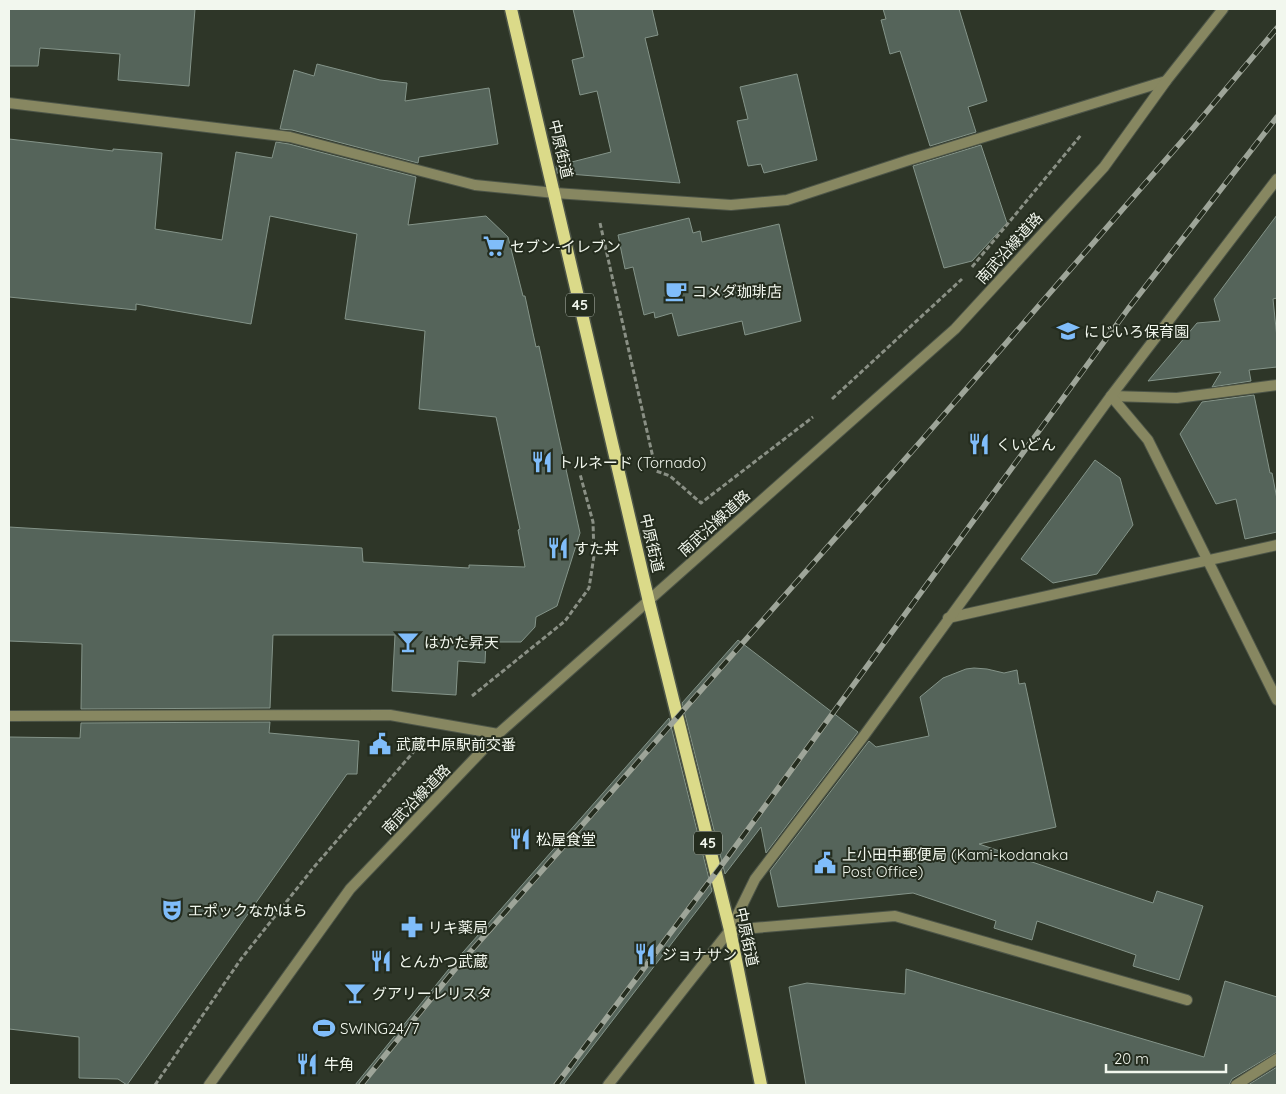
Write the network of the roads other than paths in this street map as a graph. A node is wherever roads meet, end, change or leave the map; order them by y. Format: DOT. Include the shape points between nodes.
graph roads {
  1 [pos="511,9"];
  2 [pos="1223,9"];
  3 [pos="1166,81"];
  4 [pos="9,103"];
  5 [pos="1277,179"];
  6 [pos="554,193"];
  7 [pos="1277,385"];
  8 [pos="1111,396"];
  9 [pos="1277,545"];
  10 [pos="1209,560"];
  11 [pos="649,602"];
  12 [pos="948,618"];
  13 [pos="1277,699"];
  14 [pos="9,716"];
  15 [pos="498,734"];
  16 [pos="730,930"];
  17 [pos="1187,1000"];
  18 [pos="1277,1059"];
  19 [pos="209,1085"];
  20 [pos="608,1085"];
  21 [pos="761,1085"];
  22 [pos="1236,1085"];
  1 -- 6 [label="main road, 中原街道 / 45"];
  2 -- 3 [label="street, 南武沿線道路"];
  3 -- 6 [label="street" via="787,200 731,205"];
  3 -- 11 [label="street, 南武沿線道路" via="1104,167 955,329"];
  4 -- 6 [label="street" via="290,137 475,185"];
  5 -- 8 [label="street"];
  6 -- 11 [label="main road, 中原街道 / 45"];
  7 -- 8 [label="street" via="1177,398"];
  8 -- 10 [label="street" via="1148,440"];
  8 -- 12 [label="street"];
  9 -- 10 [label="street"];
  10 -- 12 [label="street"];
  10 -- 13 [label="street"];
  11 -- 15 [label="street, 南武沿線道路"];
  11 -- 16 [label="main road, 中原街道 / 45"];
  12 -- 16 [label="street" via="755,879"];
  14 -- 15 [label="street" via="390,715"];
  15 -- 19 [label="street, 南武沿線道路" via="350,890"];
  16 -- 17 [label="street" via="895,916"];
  16 -- 20 [label="street"];
  16 -- 21 [label="main road, 中原街道 / 45"];
  18 -- 22 [label="street"];
}
